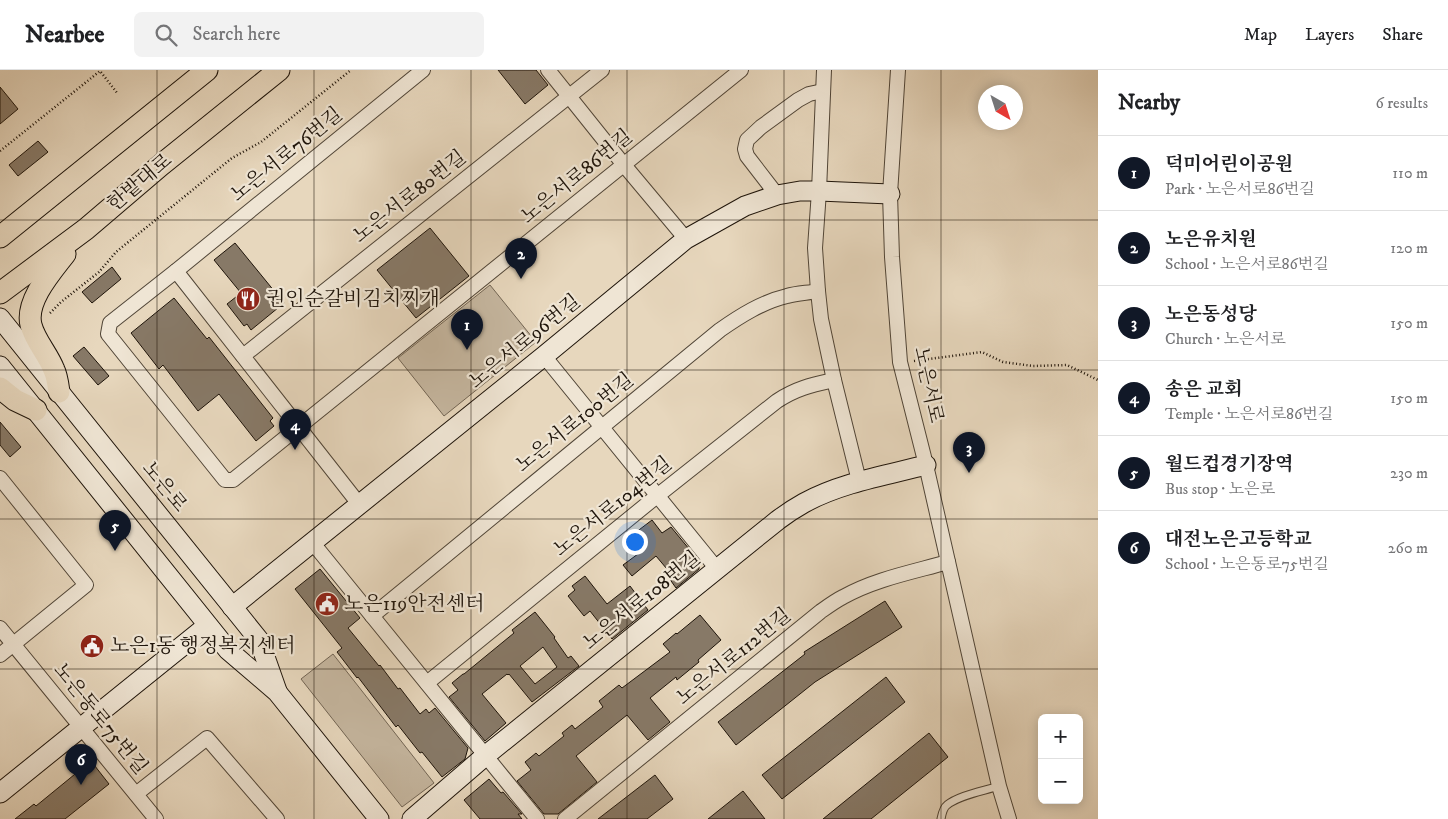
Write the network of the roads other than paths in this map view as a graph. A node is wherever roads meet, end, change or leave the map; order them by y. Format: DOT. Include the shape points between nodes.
graph roads {
  1 [pos="207,70"];
  2 [pos="279,70"];
  3 [pos="423,70"];
  4 [pos="548,70"];
  5 [pos="602,70"];
  6 [pos="741,70"];
  7 [pos="824,70"];
  8 [pos="898,70"];
  9 [pos="822,91"];
  10 [pos="570,97"];
  11 [pos="624,165"];
  12 [pos="819,191"];
  13 [pos="890,194"];
  14 [pos="53,195"];
  15 [pos="777,195"];
  16 [pos="0,220"];
  17 [pos="86,229"];
  18 [pos="0,237"];
  19 [pos="686,239"];
  20 [pos="176,271"];
  21 [pos="818,291"];
  22 [pos="0,293"];
  23 [pos="0,318"];
  24 [pos="243,356"];
  25 [pos="544,356"];
  26 [pos="0,366"];
  27 [pos="834,380"];
  28 [pos="0,388"];
  29 [pos="59,392"];
  30 [pos="36,410"];
  31 [pos="299,427"];
  32 [pos="601,427"];
  33 [pos="926,465"];
  34 [pos="0,478"];
  35 [pos="225,480"];
  36 [pos="859,481"];
  37 [pos="657,496"];
  38 [pos="359,504"];
  39 [pos="312,542"];
  40 [pos="948,562"];
  41 [pos="716,569"];
  42 [pos="232,607"];
  43 [pos="372,616"];
  44 [pos="208,626"];
  45 [pos="0,628"];
  46 [pos="14,644"];
  47 [pos="0,655"];
  48 [pos="427,684"];
  49 [pos="277,692"];
  50 [pos="82,728"];
  51 [pos="485,756"];
  52 [pos="999,786"];
  53 [pos="0,792"];
  54 [pos="136,794"];
  55 [pos="156,819"];
  56 [pos="277,819"];
  57 [pos="379,819"];
  58 [pos="412,819"];
  59 [pos="537,819"];
  60 [pos="565,819"];
  61 [pos="941,819"];
  62 [pos="1008,819"];
  1 -- 14 [label="main road"];
  2 -- 17 [label="main road, 한밭대로"];
  3 -- 20 [label="street, 노은서로76번길"];
  4 -- 10 [label="street"];
  5 -- 10 [label="street, 노은서로80번길"];
  6 -- 11 [label="street, 노은서로86번길"];
  7 -- 9 [label="street"];
  8 -- 13 [label="street, 노은서로"];
  9 -- 12 [label="street"];
  9 -- 15 [label="street" via="798,100 748,140 747,156"];
  10 -- 11 [label="street"];
  10 -- 24 [label="street, 노은서로80번길"];
  11 -- 19 [label="street"];
  11 -- 31 [label="street, 노은서로86번길"];
  12 -- 13 [label="street, 노은서로96번길"];
  12 -- 15 [label="street, 노은서로96번길"];
  12 -- 21 [label="street" via="815,248"];
  13 -- 33 [label="street, 노은서로" via="900,362"];
  14 -- 16 [label="main road"];
  14 -- 18 [label="main road"];
  15 -- 19 [label="street, 노은서로96번길" via="745,206"];
  17 -- 22 [label="main road, 한밭대로"];
  17 -- 29 [label="main road" via="48,276 31,313 35,336 54,370"];
  19 -- 25 [label="street, 노은서로96번길"];
  20 -- 24 [label="street"];
  20 -- 35 [label="street, 노은서로76번길" via="110,323 108,334"];
  21 -- 27 [label="street"];
  21 -- 32 [label="street, 노은서로100번길" via="787,296 737,318"];
  23 -- 29 [label="street, 노은로"];
  24 -- 31 [label="street"];
  25 -- 32 [label="street"];
  25 -- 38 [label="street, 노은서로96번길"];
  26 -- 30 [label="street, 노은로"];
  27 -- 36 [label="street"];
  27 -- 37 [label="street, 노은서로104번길" via="802,387 777,401"];
  28 -- 30 [label="main road"];
  29 -- 42 [label="street, 노은로"];
  30 -- 44 [label="street, 노은로"];
  31 -- 35 [label="street, 노은서로86번길" via="233,480"];
  31 -- 38 [label="street"];
  32 -- 37 [label="street"];
  32 -- 43 [label="street, 노은서로100번길"];
  33 -- 36 [label="street, 노은서로108번길"];
  33 -- 40 [label="street, 노은서로"];
  34 -- 46 [label="street" via="86,585"];
  36 -- 41 [label="street, 노은서로108번길" via="804,503"];
  37 -- 41 [label="street"];
  37 -- 48 [label="street, 노은서로104번길"];
  38 -- 39 [label="street, 노은서로96번길"];
  39 -- 42 [label="street, 노은서로96번길"];
  39 -- 43 [label="street"];
  40 -- 52 [label="street, 노은서로"];
  40 -- 60 [label="street, 노은서로112번길" via="883,580 842,597"];
  41 -- 51 [label="street, 노은서로108번길"];
  42 -- 49 [label="street, 노은로" via="260,640"];
  43 -- 48 [label="street"];
  44 -- 49 [label="street, 노은로" via="228,650"];
  44 -- 50 [label="street"];
  45 -- 46 [label="street, 노은동로75번길"];
  46 -- 47 [label="street"];
  46 -- 50 [label="street, 노은동로75번길"];
  48 -- 51 [label="street"];
  49 -- 57 [label="street, 노은로"];
  50 -- 53 [label="street"];
  50 -- 54 [label="street, 노은동로75번길"];
  51 -- 58 [label="street, 노은서로108번길"];
  51 -- 59 [label="street"];
  52 -- 61 [label="lane" via="956,799 946,806"];
  52 -- 62 [label="street, 노은서로"];
  54 -- 55 [label="street, 노은동로75번길"];
  54 -- 56 [label="street" via="207,738"];
}
